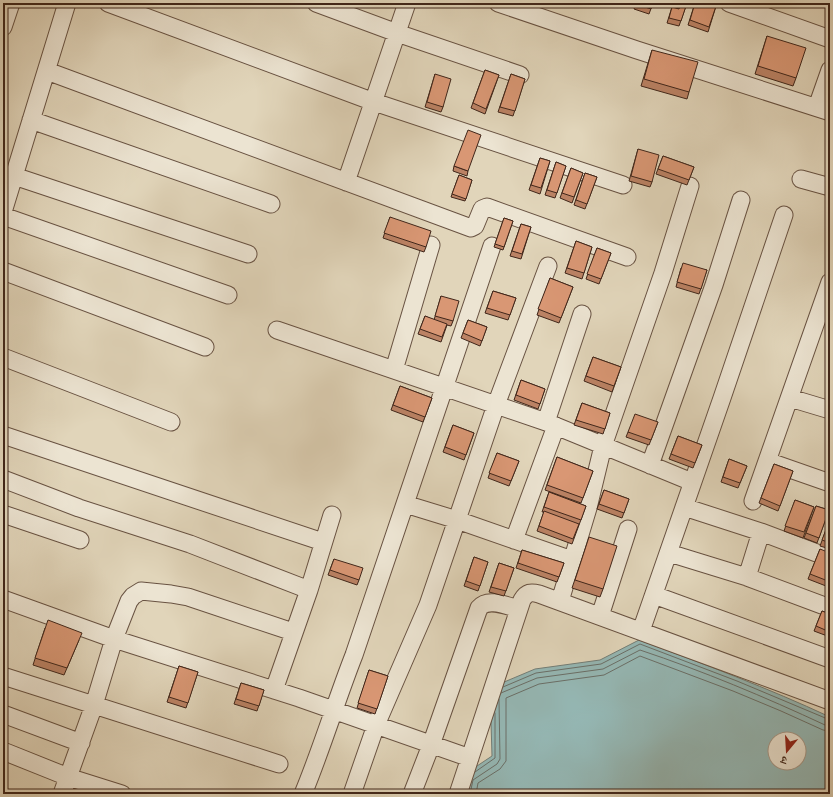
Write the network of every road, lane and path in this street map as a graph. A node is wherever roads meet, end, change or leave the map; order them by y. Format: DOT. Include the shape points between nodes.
graph roads {
  1 [pos="11,3"];
  2 [pos="67,3"];
  3 [pos="108,3"];
  4 [pos="316,3"];
  5 [pos="407,3"];
  6 [pos="498,3"];
  7 [pos="729,3"];
  8 [pos="3,27"];
  9 [pos="397,33"];
  10 [pos="830,39"];
  11 [pos="830,70"];
  12 [pos="47,71"];
  13 [pos="520,75"];
  14 [pos="374,102"];
  15 [pos="823,110"];
  16 [pos="31,120"];
  17 [pos="14,176"];
  18 [pos="801,179"];
  19 [pos="346,182"];
  20 [pos="624,185"];
  21 [pos="690,186"];
  22 [pos="830,187"];
  23 [pos="741,200"];
  24 [pos="271,204"];
  25 [pos="3,212"];
  26 [pos="784,215"];
  27 [pos="3,216"];
  28 [pos="431,245"];
  29 [pos="492,246"];
  30 [pos="248,254"];
  31 [pos="627,257"];
  32 [pos="548,266"];
  33 [pos="3,271"];
  34 [pos="830,282"];
  35 [pos="228,295"];
  36 [pos="582,314"];
  37 [pos="277,330"];
  38 [pos="205,347"];
  39 [pos="3,357"];
  40 [pos="394,370"];
  41 [pos="444,386"];
  42 [pos="790,398"];
  43 [pos="496,405"];
  44 [pos="830,410"];
  45 [pos="171,422"];
  46 [pos="551,424"];
  47 [pos="3,435"];
  48 [pos="603,446"];
  49 [pos="767,461"];
  50 [pos="650,465"];
  51 [pos="3,479"];
  52 [pos="692,482"];
  53 [pos="830,483"];
  54 [pos="753,501"];
  55 [pos="405,504"];
  56 [pos="684,507"];
  57 [pos="3,514"];
  58 [pos="332,516"];
  59 [pos="457,520"];
  60 [pos="628,529"];
  61 [pos="761,532"];
  62 [pos="80,540"];
  63 [pos="514,540"];
  64 [pos="324,542"];
  65 [pos="669,553"];
  66 [pos="830,558"];
  67 [pos="572,560"];
  68 [pos="747,577"];
  69 [pos="309,590"];
  70 [pos="654,595"];
  71 [pos="3,599"];
  72 [pos="560,601"];
  73 [pos="830,608"];
  74 [pos="519,609"];
  75 [pos="600,616"];
  76 [pos="641,631"];
  77 [pos="293,632"];
  78 [pos="114,639"];
  79 [pos="830,659"];
  80 [pos="3,676"];
  81 [pos="274,690"];
  82 [pos="830,701"];
  83 [pos="94,705"];
  84 [pos="333,711"];
  85 [pos="3,714"];
  86 [pos="376,725"];
  87 [pos="81,743"];
  88 [pos="431,745"];
  89 [pos="3,751"];
  90 [pos="470,758"];
  91 [pos="279,764"];
  92 [pos="68,777"];
  93 [pos="62,794"];
  94 [pos="122,794"];
  95 [pos="303,794"];
  96 [pos="352,794"];
  97 [pos="412,794"];
  98 [pos="458,794"];
  1 -- 8 [label="street"];
  2 -- 12 [label="street"];
  3 -- 14 [label="street"];
  4 -- 9 [label="street"];
  5 -- 9 [label="street"];
  6 -- 15 [label="street"];
  7 -- 10 [label="street"];
  9 -- 13 [label="street"];
  9 -- 14 [label="street"];
  11 -- 15 [label="street"];
  12 -- 16 [label="street"];
  12 -- 19 [label="street"];
  14 -- 19 [label="street"];
  14 -- 20 [label="street"];
  16 -- 17 [label="street"];
  16 -- 24 [label="street"];
  17 -- 25 [label="street"];
  17 -- 30 [label="street"];
  18 -- 22 [label="street"];
  19 -- 31 [label="street" via="471,228 475,226 482,209 488,207"];
  21 -- 48 [label="street" via="663,273"];
  23 -- 50 [label="street" via="714,285"];
  26 -- 52 [label="street"];
  27 -- 35 [label="street"];
  28 -- 40 [label="street"];
  29 -- 41 [label="street"];
  32 -- 43 [label="street"];
  33 -- 38 [label="street"];
  34 -- 42 [label="street"];
  36 -- 46 [label="street"];
  37 -- 40 [label="street"];
  39 -- 45 [label="street"];
  40 -- 41 [label="street"];
  41 -- 43 [label="street"];
  41 -- 55 [label="street"];
  42 -- 44 [label="street"];
  42 -- 49 [label="street"];
  43 -- 46 [label="street"];
  43 -- 59 [label="street"];
  46 -- 48 [label="street"];
  46 -- 63 [label="street"];
  47 -- 64 [label="street"];
  48 -- 50 [label="street"];
  48 -- 67 [label="street"];
  49 -- 53 [label="street"];
  49 -- 54 [label="street"];
  50 -- 52 [label="street"];
  51 -- 69 [label="street" via="78,508 190,544"];
  52 -- 56 [label="street"];
  55 -- 59 [label="street"];
  55 -- 84 [label="street"];
  56 -- 61 [label="street"];
  56 -- 65 [label="street"];
  57 -- 62 [label="street"];
  58 -- 64 [label="street"];
  59 -- 63 [label="street"];
  59 -- 86 [label="street" via="428,605"];
  60 -- 75 [label="street"];
  61 -- 66 [label="street"];
  61 -- 68 [label="street"];
  63 -- 67 [label="street"];
  64 -- 69 [label="street"];
  65 -- 68 [label="street"];
  65 -- 70 [label="street"];
  67 -- 72 [label="street"];
  68 -- 73 [label="street"];
  69 -- 77 [label="street"];
  70 -- 76 [label="street"];
  70 -- 79 [label="street"];
  71 -- 78 [label="street"];
  72 -- 74 [label="street" via="531,592 525,594"];
  72 -- 75 [label="street"];
  74 -- 88 [label="street" via="490,602 482,604 479,608"];
  74 -- 90 [label="street"];
  75 -- 76 [label="street"];
  76 -- 82 [label="street"];
  77 -- 78 [label="street" via="188,597 142,592 129,600"];
  77 -- 81 [label="street"];
  78 -- 81 [label="street"];
  78 -- 83 [label="street"];
  80 -- 83 [label="street"];
  81 -- 84 [label="street"];
  83 -- 87 [label="street"];
  83 -- 91 [label="street"];
  84 -- 86 [label="street"];
  84 -- 95 [label="street"];
  85 -- 87 [label="street"];
  86 -- 88 [label="street"];
  86 -- 96 [label="street"];
  87 -- 92 [label="street"];
  88 -- 90 [label="street"];
  88 -- 97 [label="street"];
  89 -- 92 [label="street"];
  90 -- 98 [label="street"];
  92 -- 93 [label="street"];
  92 -- 94 [label="street"];
}
